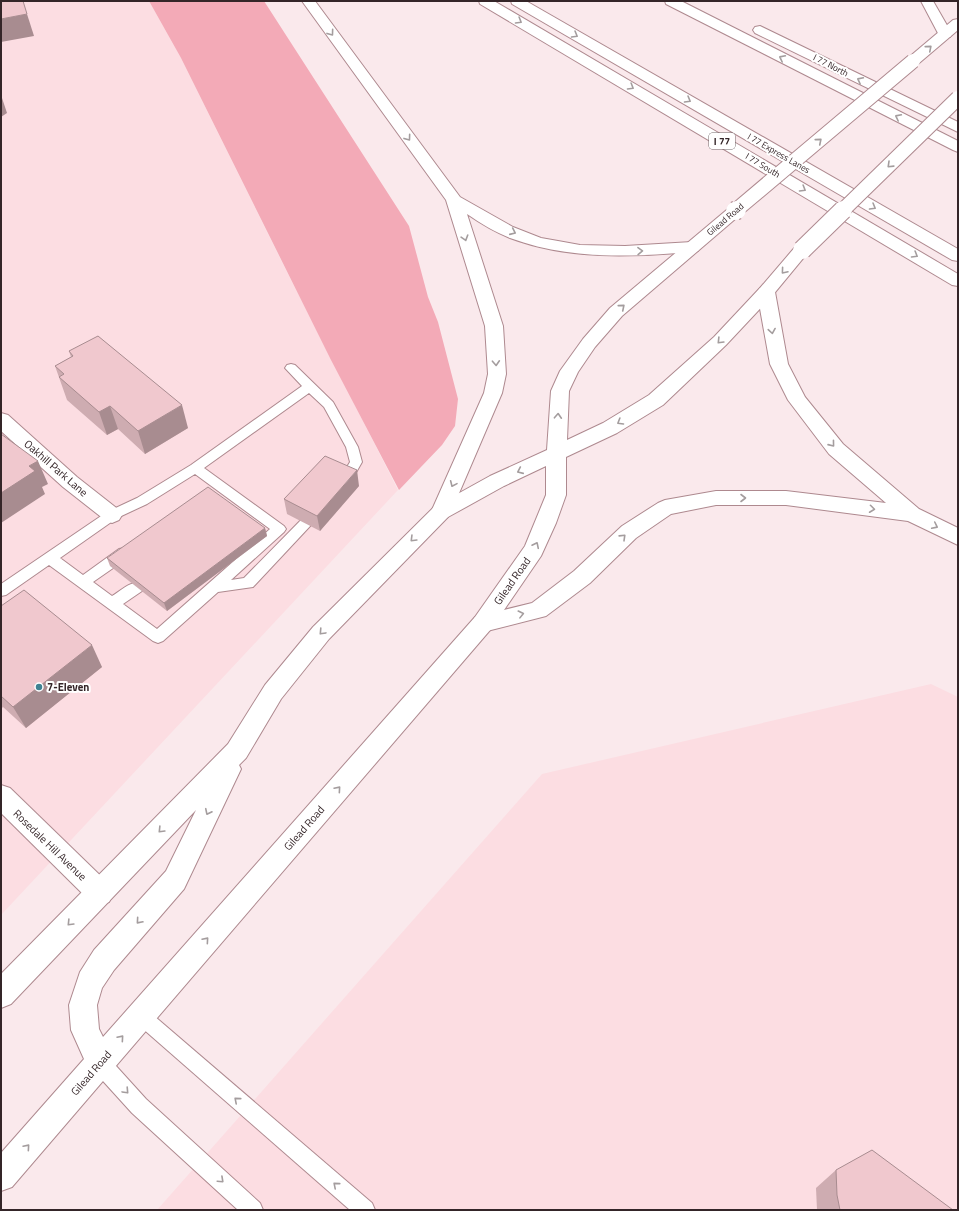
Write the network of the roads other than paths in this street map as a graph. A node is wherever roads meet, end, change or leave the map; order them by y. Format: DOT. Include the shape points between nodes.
graph roads {
  1 [pos="308,1"];
  2 [pos="485,1"];
  3 [pos="517,1"];
  4 [pos="671,1"];
  5 [pos="927,1"];
  6 [pos="746,22"];
  7 [pos="958,23"];
  8 [pos="945,34"];
  9 [pos="958,98"];
  10 [pos="958,128"];
  11 [pos="958,147"];
  12 [pos="454,200"];
  13 [pos="692,247"];
  14 [pos="958,256"];
  15 [pos="958,281"];
  16 [pos="766,292"];
  17 [pos="291,368"];
  18 [pos="310,386"];
  19 [pos="2,422"];
  20 [pos="556,455"];
  21 [pos="195,468"];
  22 [pos="345,480"];
  23 [pos="220,486"];
  24 [pos="207,495"];
  25 [pos="441,512"];
  26 [pos="912,514"];
  27 [pos="112,516"];
  28 [pos="305,524"];
  29 [pos="958,537"];
  30 [pos="135,545"];
  31 [pos="50,558"];
  32 [pos="83,582"];
  33 [pos="137,587"];
  34 [pos="213,587"];
  35 [pos="1,591"];
  36 [pos="113,603"];
  37 [pos="483,623"];
  38 [pos="237,751"];
  39 [pos="1,796"];
  40 [pos="100,893"];
  41 [pos="1,994"];
  42 [pos="140,1015"];
  43 [pos="100,1063"];
  44 [pos="1,1176"];
  45 [pos="253,1210"];
  46 [pos="365,1210"];
  1 -- 12 [label="main road, one-way"];
  2 -- 15 [label="main road, I 77 South / I 77, one-way"];
  3 -- 14 [label="main road, I 77 Express Lanes / I 77, one-way"];
  11 -- 4 [label="main road, one-way"];
  5 -- 8 [label="main road"];
  10 -- 6 [label="main road, I 77 North, one-way"];
  7 -- 8 [label="main road, Gilead Road"];
  13 -- 8 [label="main road, Gilead Road, one-way, bridge"];
  9 -- 16 [label="main road, one-way, bridge" via="802,250"];
  12 -- 13 [label="main road, one-way" via="515,234 557,246 601,251"];
  12 -- 25 [label="main road, one-way" via="494,326 497,374 493,393"];
  20 -- 13 [label="main road, Gilead Road, one-way" via="560,391 569,372 589,343 616,312"];
  16 -- 20 [label="main road, one-way" via="715,346 656,400 610,428"];
  16 -- 26 [label="main road, one-way" via="779,364 797,400 836,449"];
  17 -- 18 [label="lane"];
  18 -- 21 [label="lane"];
  18 -- 22 [label="lane" via="329,405 352,447 356,462"];
  19 -- 27 [label="main road, Oakhill Park Lane"];
  20 -- 25 [label="main road, one-way" via="497,482"];
  37 -- 20 [label="main road, Gilead Road, one-way" via="534,550 546,523 556,495"];
  21 -- 23 [label="lane"];
  21 -- 27 [label="lane" via="142,501"];
  23 -- 24 [label="lane"];
  23 -- 34 [label="lane" via="244,511 279,528"];
  25 -- 38 [label="main road, one-way" via="321,633 273,692"];
  26 -- 29 [label="main road, one-way"];
  37 -- 26 [label="main road, one-way" via="538,610 582,577 629,532 665,508 716,498 786,498"];
  27 -- 31 [label="lane"];
  28 -- 34 [label="lane" via="248,583"];
  30 -- 32 [label="lane"];
  31 -- 32 [label="lane"];
  31 -- 35 [label="lane"];
  32 -- 36 [label="lane"];
  33 -- 36 [label="lane"];
  34 -- 36 [label="lane" via="158,637"];
  42 -- 37 [label="main road, Gilead Road, one-way"];
  38 -- 40 [label="main road, one-way"];
  38 -- 43 [label="main road, one-way" via="175,880 104,960 90,982 83,1006 86,1030"];
  39 -- 40 [label="main road, Rosedale Hill Avenue"];
  40 -- 41 [label="main road, one-way"];
  43 -- 42 [label="main road, Gilead Road, one-way"];
  46 -- 42 [label="lane, one-way"];
  44 -- 43 [label="main road, Gilead Road, one-way"];
  43 -- 45 [label="lane, one-way" via="140,1106"];
}
